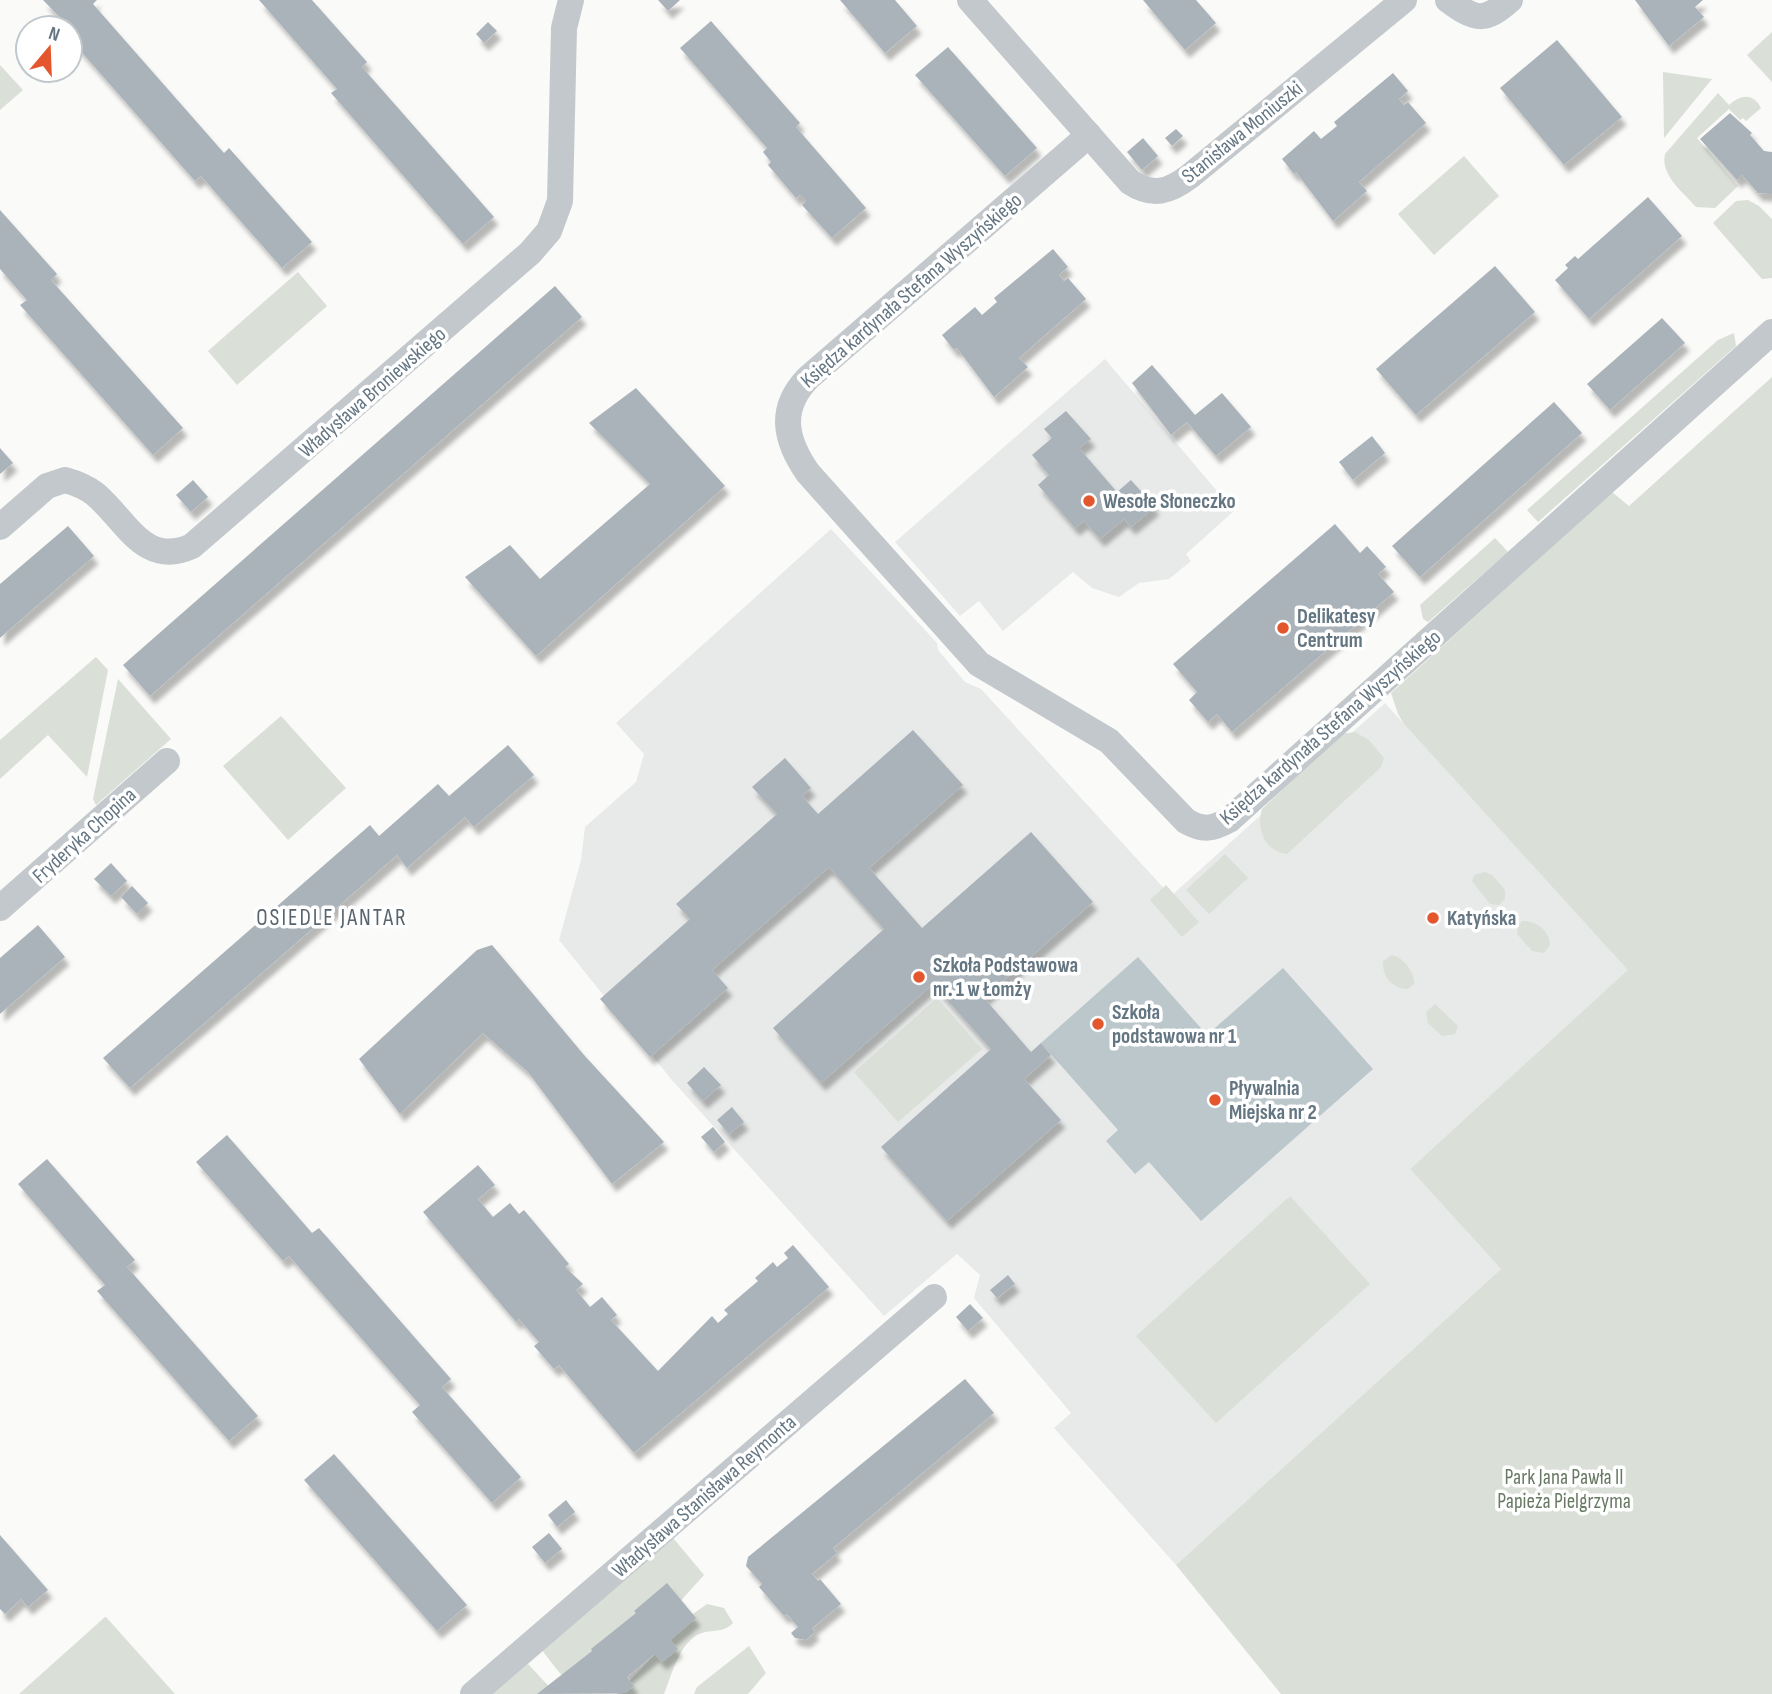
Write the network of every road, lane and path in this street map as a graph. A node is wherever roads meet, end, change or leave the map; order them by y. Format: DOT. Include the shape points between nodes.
graph roads {
  1 [pos="571,0"];
  2 [pos="970,0"];
  3 [pos="1404,0"];
  4 [pos="1448,0"];
  5 [pos="1510,0"];
  6 [pos="1089,135"];
  7 [pos="1772,332"];
  8 [pos="0,527"];
  9 [pos="167,761"];
  10 [pos="0,908"];
  11 [pos="934,1297"];
  12 [pos="473,1694"];
  1 -- 8 [label="street, Władysława Broniewskiego" via="564,28 560,201 550,231 530,253 192,546 177,553 149,549 94,493 65,480 47,486"];
  2 -- 6 [label="street, Stanisława Moniuszki"];
  3 -- 6 [label="street, Stanisława Moniuszki" via="1173,189 1153,192 1133,184"];
  4 -- 5 [label="street" via="1475,17 1487,17"];
  6 -- 7 [label="street, Księdza kardynała Stefana Wyszyńskiego" via="808,378 791,400 787,430 808,473 979,664 1109,741 1186,821 1199,828 1214,828 1229,820"];
  9 -- 10 [label="street, Fryderyka Chopina"];
  11 -- 12 [label="street, Władysława Stanisława Reymonta"];
}
